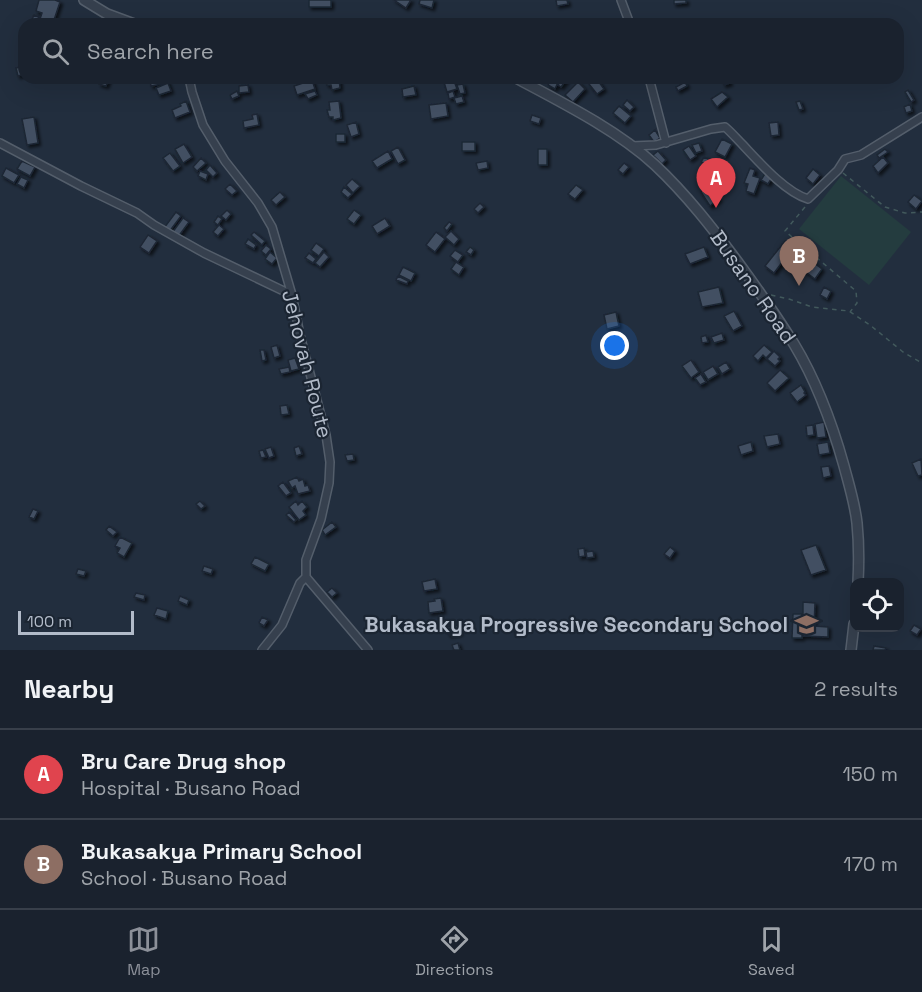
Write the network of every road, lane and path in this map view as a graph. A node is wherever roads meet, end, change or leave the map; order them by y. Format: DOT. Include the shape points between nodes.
graph roads {
  1 [pos="84,0"];
  2 [pos="621,0"];
  3 [pos="118,18"];
  4 [pos="628,18"];
  5 [pos="190,84"];
  6 [pos="527,84"];
  7 [pos="651,84"];
  8 [pos="922,117"];
  9 [pos="666,143"];
  10 [pos="0,144"];
  11 [pos="632,146"];
  12 [pos="838,170"];
  13 [pos="808,205"];
  14 [pos="922,212"];
  15 [pos="759,292"];
  16 [pos="292,295"];
  17 [pos="850,312"];
  18 [pos="922,363"];
  19 [pos="306,577"];
  20 [pos="858,578"];
  21 [pos="854,632"];
  22 [pos="262,650"];
  23 [pos="368,650"];
  24 [pos="851,650"];
  1 -- 3 [label="street"];
  2 -- 4 [label="street"];
  5 -- 16 [label="street, Jehovah Route" via="203,125 272,227"];
  6 -- 11 [label="street, Busano Road"];
  7 -- 9 [label="street"];
  8 -- 12 [label="street" via="861,156 845,159"];
  9 -- 11 [label="street"];
  9 -- 12 [label="street" via="725,127 791,191 808,199"];
  10 -- 16 [label="street" via="137,213 204,253"];
  11 -- 15 [label="street, Busano Road" via="693,204"];
  12 -- 14 [label="path" via="885,207 905,213"];
  13 -- 17 [label="path" via="785,231 856,291 857,303"];
  15 -- 17 [label="path" via="812,307"];
  15 -- 20 [label="street, Busano Road" via="795,346 830,419 857,523"];
  16 -- 19 [label="street, Jehovah Route" via="330,462 321,519 306,560"];
  17 -- 18 [label="path"];
  19 -- 22 [label="street" via="282,624"];
  19 -- 23 [label="street"];
  21 -- 24 [label="street"];
}
